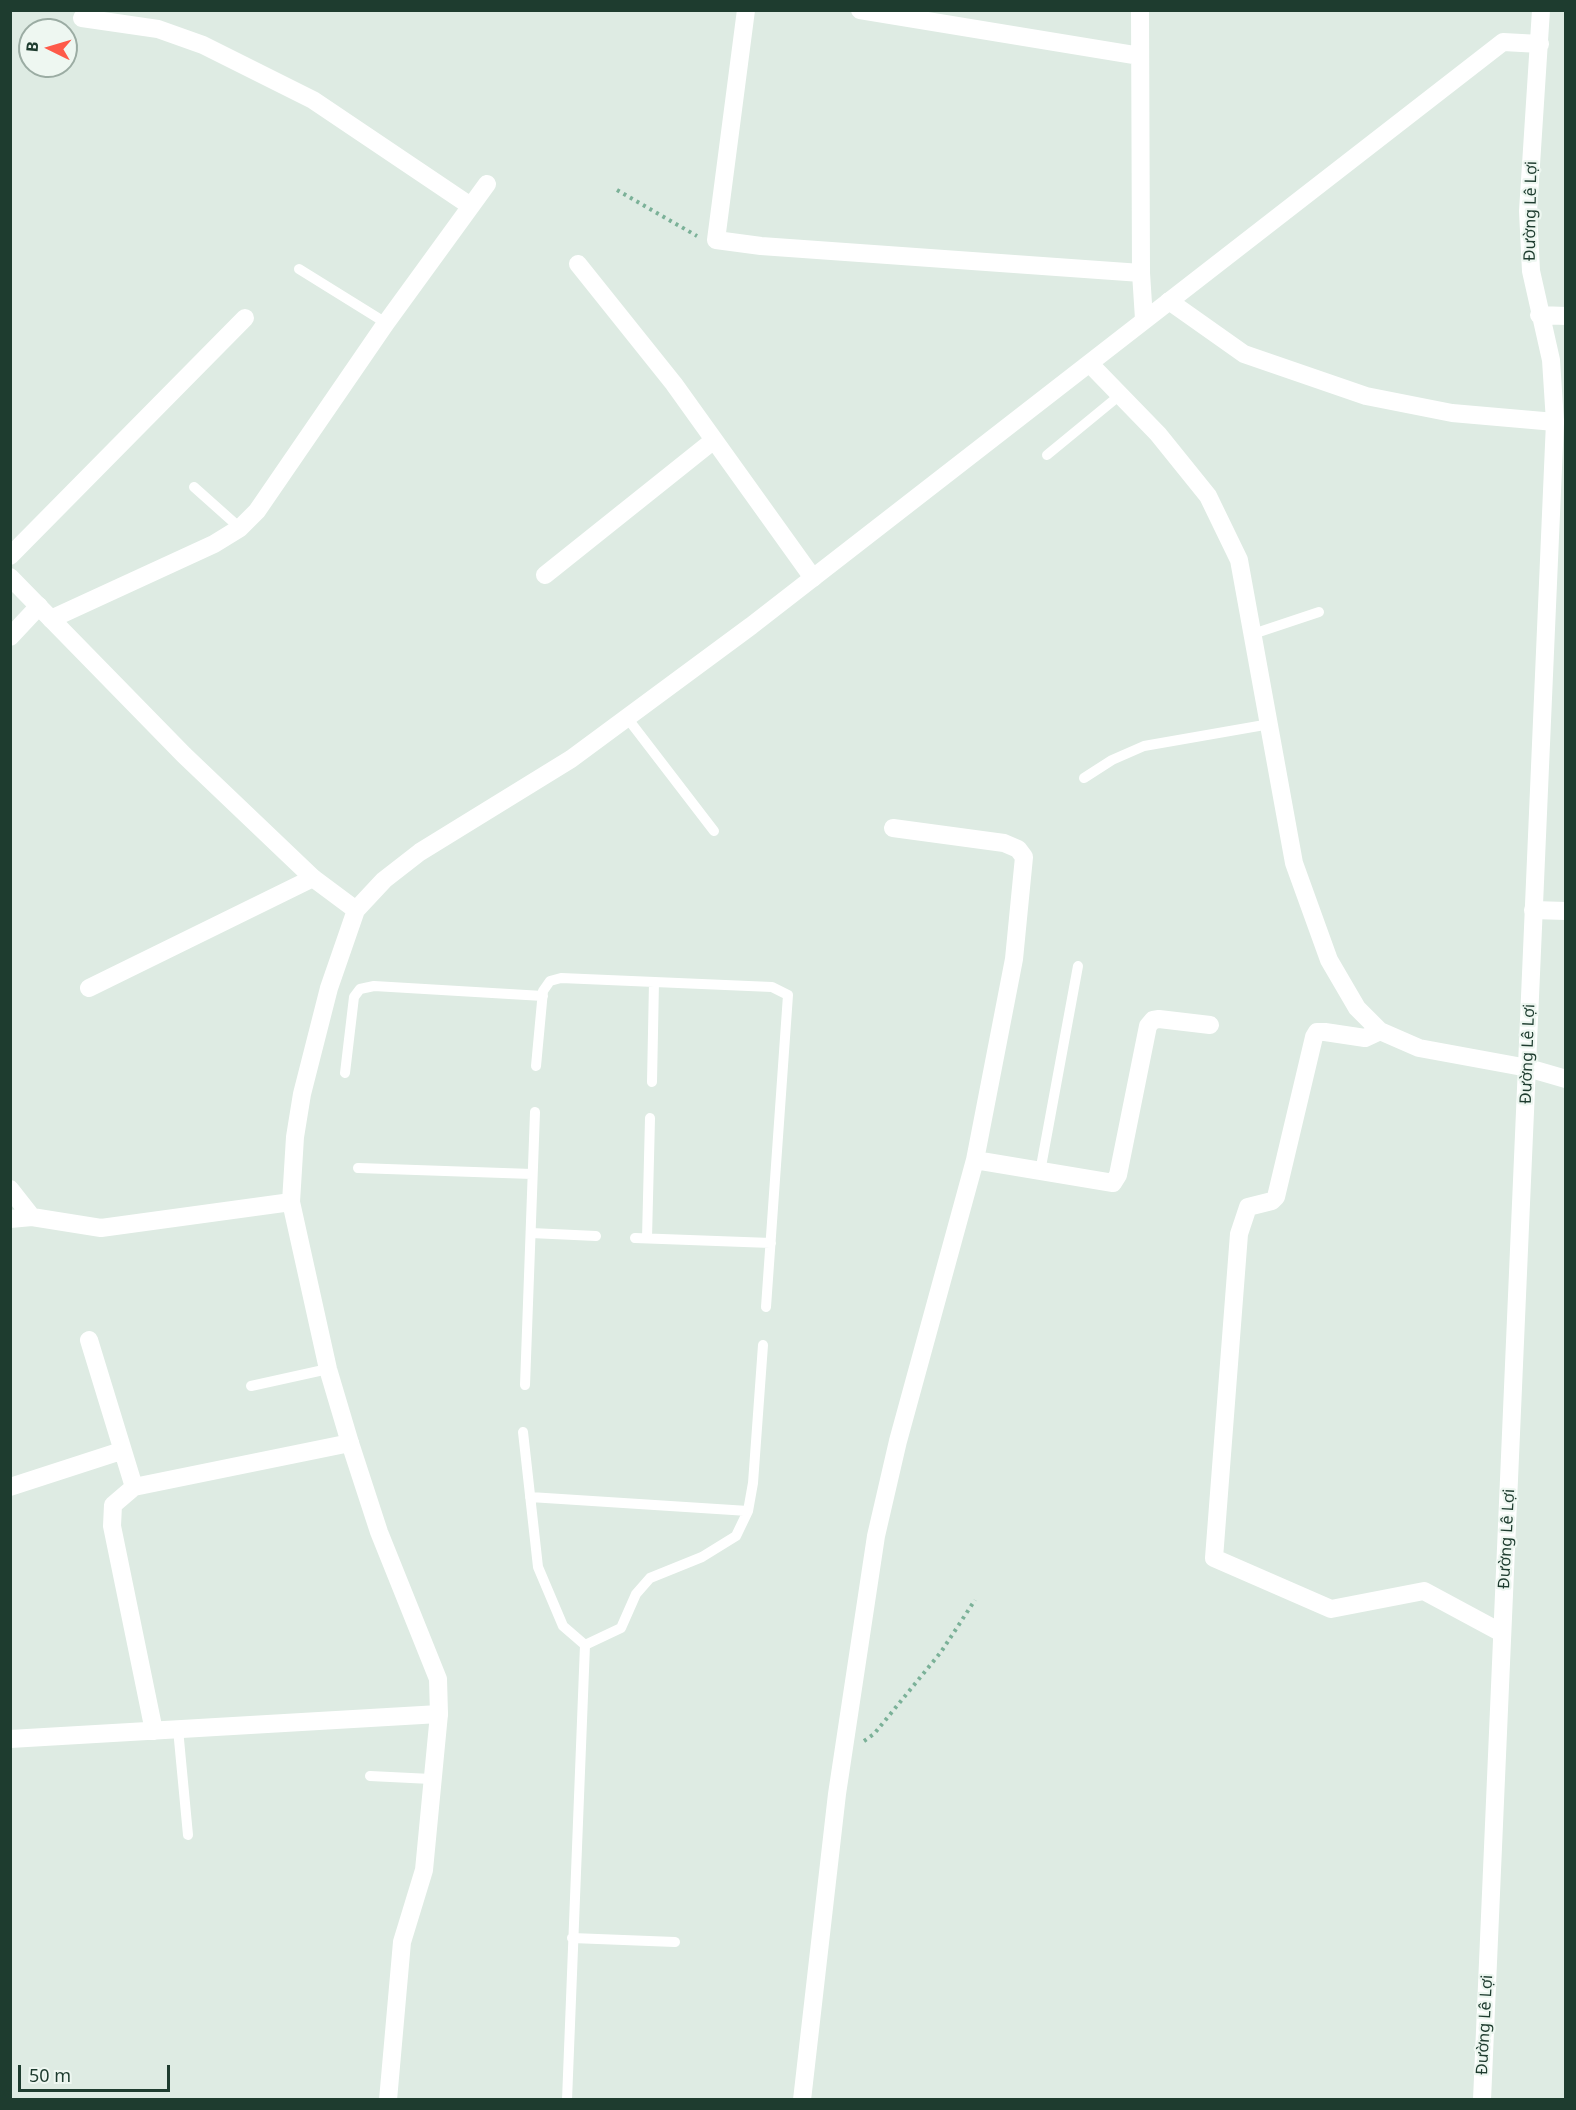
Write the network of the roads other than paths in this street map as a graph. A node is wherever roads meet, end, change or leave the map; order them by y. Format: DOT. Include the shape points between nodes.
graph roads {
  1 [pos="746,10"];
  2 [pos="860,10"];
  3 [pos="1140,10"];
  4 [pos="1541,10"];
  5 [pos="82,18"];
  6 [pos="1540,44"];
  7 [pos="1140,56"];
  8 [pos="488,184"];
  9 [pos="470,206"];
  10 [pos="578,264"];
  11 [pos="299,269"];
  12 [pos="1141,273"];
  13 [pos="1169,301"];
  14 [pos="1539,315"];
  15 [pos="1566,316"];
  16 [pos="245,318"];
  17 [pos="1144,319"];
  18 [pos="386,323"];
  19 [pos="1090,364"];
  20 [pos="1120,395"];
  21 [pos="1555,422"];
  22 [pos="714,440"];
  23 [pos="1047,455"];
  24 [pos="194,487"];
  25 [pos="240,528"];
  26 [pos="10,556"];
  27 [pos="545,574"];
  28 [pos="10,577"];
  29 [pos="813,578"];
  30 [pos="1319,612"];
  31 [pos="45,613"];
  32 [pos="1253,634"];
  33 [pos="10,637"];
  34 [pos="628,719"];
  35 [pos="1270,724"];
  36 [pos="1084,778"];
  37 [pos="893,828"];
  38 [pos="714,831"];
  39 [pos="313,878"];
  40 [pos="356,910"];
  41 [pos="1533,910"];
  42 [pos="1566,910"];
  43 [pos="1078,966"];
  44 [pos="654,982"];
  45 [pos="89,988"];
  46 [pos="543,996"];
  47 [pos="1209,1025"];
  48 [pos="1380,1031"];
  49 [pos="537,1066"];
  50 [pos="1528,1068"];
  51 [pos="345,1072"];
  52 [pos="1566,1079"];
  53 [pos="652,1082"];
  54 [pos="535,1112"];
  55 [pos="650,1118"];
  56 [pos="975,1160"];
  57 [pos="358,1168"];
  58 [pos="1040,1172"];
  59 [pos="532,1174"];
  60 [pos="10,1189"];
  61 [pos="291,1202"];
  62 [pos="32,1217"];
  63 [pos="10,1219"];
  64 [pos="531,1233"];
  65 [pos="596,1236"];
  66 [pos="635,1238"];
  67 [pos="647,1238"];
  68 [pos="771,1243"];
  69 [pos="766,1307"];
  70 [pos="89,1340"];
  71 [pos="763,1345"];
  72 [pos="328,1369"];
  73 [pos="525,1385"];
  74 [pos="251,1386"];
  75 [pos="523,1432"];
  76 [pos="350,1443"];
  77 [pos="122,1451"];
  78 [pos="10,1487"];
  79 [pos="134,1487"];
  80 [pos="530,1497"];
  81 [pos="748,1511"];
  82 [pos="1502,1633"];
  83 [pos="585,1645"];
  84 [pos="439,1714"];
  85 [pos="178,1729"];
  86 [pos="154,1731"];
  87 [pos="10,1740"];
  88 [pos="370,1776"];
  89 [pos="431,1779"];
  90 [pos="188,1835"];
  91 [pos="572,1938"];
  92 [pos="675,1942"];
  93 [pos="388,2100"];
  94 [pos="567,2100"];
  95 [pos="802,2100"];
  96 [pos="1482,2100"];
  1 -- 12 [label="street" via="716,240"];
  2 -- 7 [label="street"];
  3 -- 7 [label="street"];
  4 -- 6 [label="street, Đường Lê Lợi"];
  5 -- 9 [label="street" via="158,29 203,45 313,100"];
  6 -- 13 [label="street" via="1503,42"];
  6 -- 14 [label="street, Đường Lê Lợi" via="1528,211 1531,272"];
  7 -- 12 [label="street"];
  8 -- 9 [label="street"];
  9 -- 18 [label="street"];
  10 -- 22 [label="street"];
  11 -- 18 [label="lane"];
  12 -- 17 [label="street"];
  13 -- 17 [label="street"];
  13 -- 21 [label="street" via="1244,354 1366,396 1452,413"];
  14 -- 15 [label="street"];
  14 -- 21 [label="street, Đường Lê Lợi" via="1551,360"];
  16 -- 26 [label="street"];
  17 -- 19 [label="street"];
  18 -- 25 [label="street" via="286,471"];
  19 -- 20 [label="street"];
  19 -- 29 [label="street"];
  20 -- 23 [label="lane"];
  20 -- 32 [label="street" via="1208,495 1239,560"];
  21 -- 41 [label="street, Đường Lê Lợi"];
  22 -- 27 [label="street"];
  22 -- 29 [label="street"];
  24 -- 25 [label="lane"];
  25 -- 31 [label="street" via="214,544"];
  28 -- 31 [label="street"];
  29 -- 34 [label="street"];
  30 -- 32 [label="lane"];
  31 -- 33 [label="street"];
  31 -- 39 [label="street"];
  32 -- 35 [label="street"];
  34 -- 38 [label="lane"];
  34 -- 40 [label="street" via="506,801 420,852 384,880"];
  35 -- 36 [label="lane" via="1144,746"];
  35 -- 48 [label="street" via="1294,863 1329,960 1357,1008"];
  37 -- 56 [label="street" via="1004,843 1018,849 1024,857 1014,959"];
  39 -- 40 [label="street"];
  39 -- 45 [label="street"];
  40 -- 61 [label="street" via="329,988 302,1094"];
  41 -- 42 [label="street"];
  41 -- 50 [label="street, Đường Lê Lợi"];
  43 -- 58 [label="lane"];
  44 -- 46 [label="lane" via="561,978 550,981"];
  44 -- 53 [label="lane"];
  44 -- 68 [label="lane" via="772,987 788,995"];
  46 -- 49 [label="lane"];
  46 -- 51 [label="lane" via="374,986 360,989 354,997"];
  47 -- 58 [label="street" via="1159,1019 1148,1026 1118,1175 1113,1183"];
  48 -- 50 [label="street" via="1419,1048"];
  48 -- 82 [label="street" via="1365,1038 1317,1032 1276,1197 1248,1207 1239,1234 1214,1558 1331,1609 1424,1591"];
  50 -- 52 [label="street"];
  50 -- 82 [label="street, Đường Lê Lợi"];
  54 -- 59 [label="lane"];
  55 -- 67 [label="lane"];
  56 -- 58 [label="street"];
  56 -- 95 [label="street" via="876,1536 843,1758"];
  57 -- 59 [label="lane"];
  59 -- 64 [label="lane"];
  60 -- 62 [label="street"];
  61 -- 62 [label="street" via="101,1228"];
  61 -- 72 [label="street"];
  62 -- 63 [label="street"];
  64 -- 65 [label="lane"];
  64 -- 73 [label="lane"];
  66 -- 67 [label="lane"];
  67 -- 68 [label="lane"];
  68 -- 69 [label="lane"];
  70 -- 77 [label="street"];
  71 -- 81 [label="lane"];
  72 -- 74 [label="lane"];
  72 -- 76 [label="street"];
  75 -- 80 [label="lane"];
  76 -- 79 [label="street"];
  76 -- 84 [label="street" via="379,1532 432,1659 438,1679"];
  77 -- 78 [label="street"];
  77 -- 79 [label="street"];
  79 -- 86 [label="street" via="119,1497 111,1514"];
  80 -- 81 [label="lane"];
  80 -- 83 [label="lane" via="538,1567 563,1626"];
  81 -- 83 [label="lane" via="736,1536 702,1557 651,1578 636,1594 621,1628"];
  82 -- 96 [label="street, Đường Lê Lợi"];
  83 -- 91 [label="lane"];
  84 -- 85 [label="street"];
  84 -- 89 [label="street"];
  85 -- 86 [label="street"];
  85 -- 90 [label="lane"];
  86 -- 87 [label="street"];
  88 -- 89 [label="lane"];
  89 -- 93 [label="street" via="424,1870 402,1942"];
  91 -- 92 [label="lane"];
  91 -- 94 [label="lane"];
}
